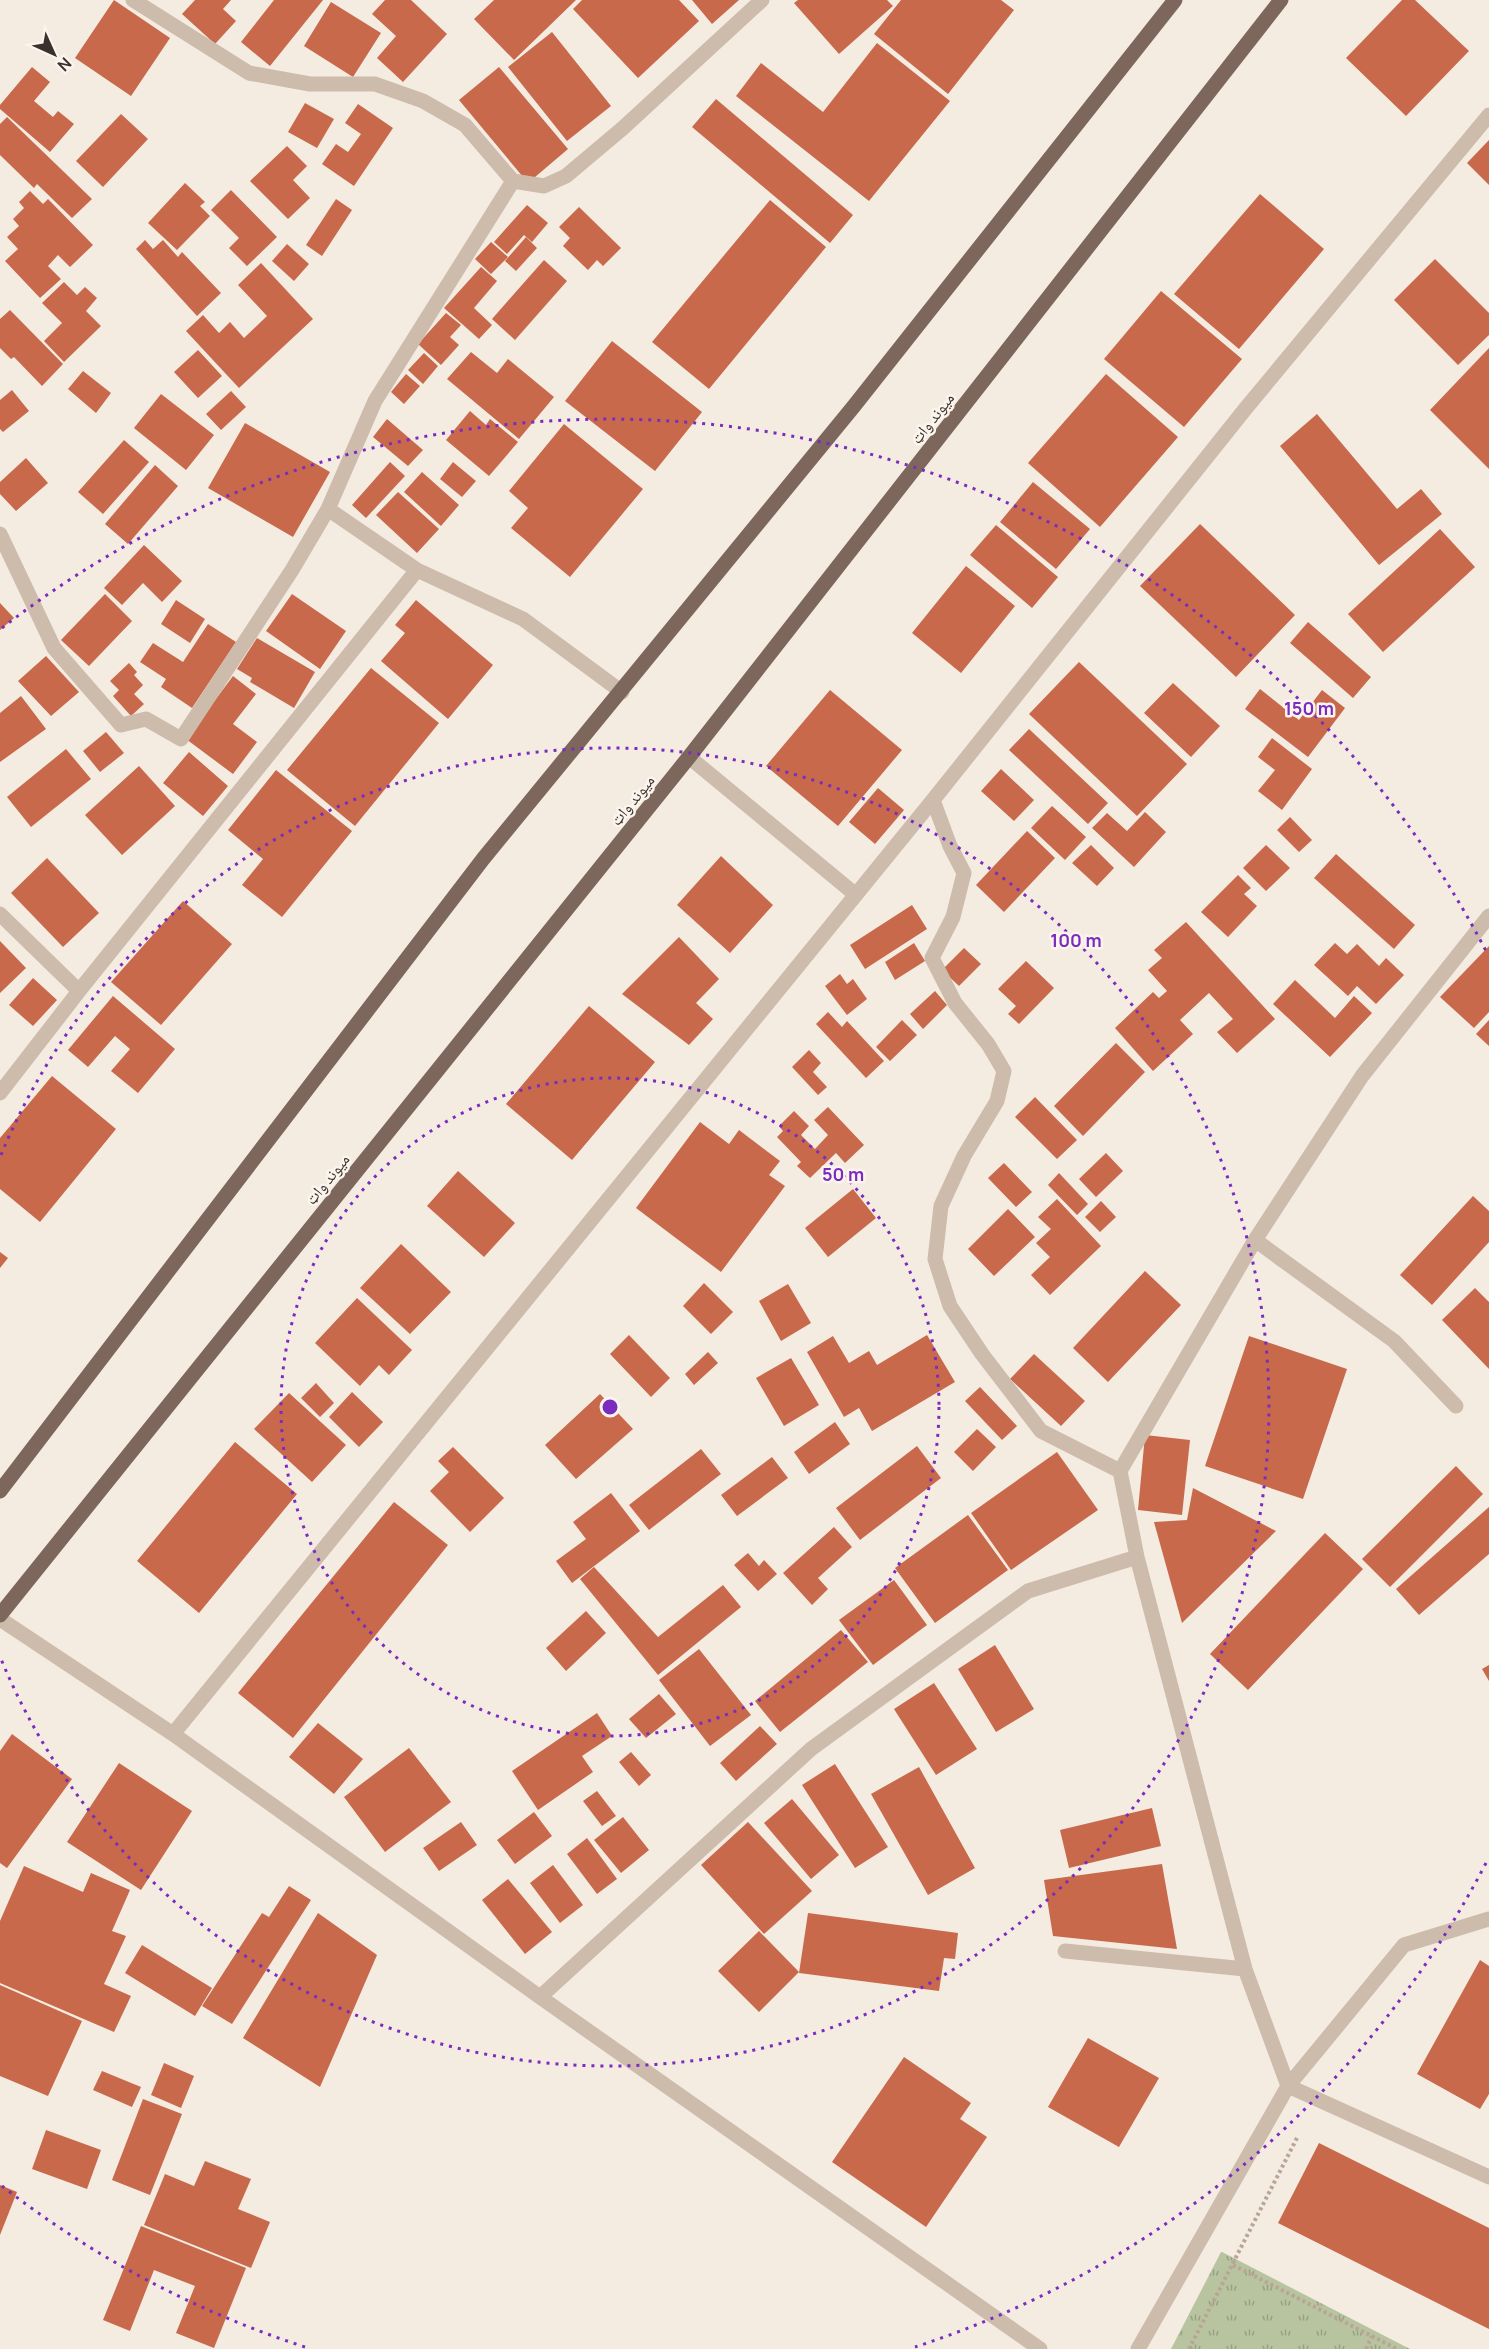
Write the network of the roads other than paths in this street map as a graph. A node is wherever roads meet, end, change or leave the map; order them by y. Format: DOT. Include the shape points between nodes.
graph roads {
  1 [pos="133,0"];
  2 [pos="762,0"];
  3 [pos="1175,0"];
  4 [pos="1281,0"];
  5 [pos="1489,115"];
  6 [pos="513,181"];
  7 [pos="328,509"];
  8 [pos="0,534"];
  9 [pos="417,570"];
  10 [pos="622,692"];
  11 [pos="689,758"];
  12 [pos="933,800"];
  13 [pos="856,895"];
  14 [pos="0,914"];
  15 [pos="1489,916"];
  16 [pos="79,991"];
  17 [pos="0,1093"];
  18 [pos="1255,1240"];
  19 [pos="1456,1406"];
  20 [pos="1120,1471"];
  21 [pos="0,1491"];
  22 [pos="1137,1557"];
  23 [pos="0,1617"];
  24 [pos="173,1734"];
  25 [pos="1489,1919"];
  26 [pos="1065,1951"];
  27 [pos="1245,1969"];
  28 [pos="540,1997"];
  29 [pos="1288,2086"];
  30 [pos="1489,2177"];
  31 [pos="1040,2349"];
  32 [pos="1138,2349"];
  1 -- 6 [label="street" via="249,73 310,84 375,84 423,101 465,125"];
  2 -- 6 [label="street" via="566,176 544,186"];
  3 -- 10 [label="main road"];
  4 -- 11 [label="main road, میوند واټ"];
  5 -- 12 [label="street" via="1246,408"];
  6 -- 7 [label="street" via="375,400"];
  7 -- 8 [label="street" via="181,739 146,719 121,724 54,648"];
  7 -- 9 [label="street"];
  9 -- 10 [label="street" via="523,619"];
  9 -- 16 [label="street"];
  10 -- 21 [label="main road" via="483,859"];
  11 -- 13 [label="street"];
  11 -- 23 [label="main road, میوند واټ"];
  12 -- 13 [label="street"];
  12 -- 20 [label="street" via="964,873 953,917 932,958 955,1004 988,1044 1004,1071 997,1101 964,1156 941,1206 935,1259 950,1306 1041,1431"];
  13 -- 24 [label="street"];
  14 -- 16 [label="street"];
  15 -- 18 [label="street" via="1362,1076"];
  16 -- 17 [label="street"];
  18 -- 19 [label="street" via="1394,1341"];
  18 -- 20 [label="street"];
  20 -- 22 [label="street"];
  22 -- 27 [label="street"];
  22 -- 28 [label="street" via="1028,1591 811,1749"];
  23 -- 24 [label="street"];
  24 -- 28 [label="street"];
  25 -- 29 [label="street" via="1404,1945"];
  26 -- 27 [label="street"];
  27 -- 29 [label="street"];
  28 -- 31 [label="street"];
  29 -- 30 [label="street"];
  29 -- 32 [label="street"];
}
